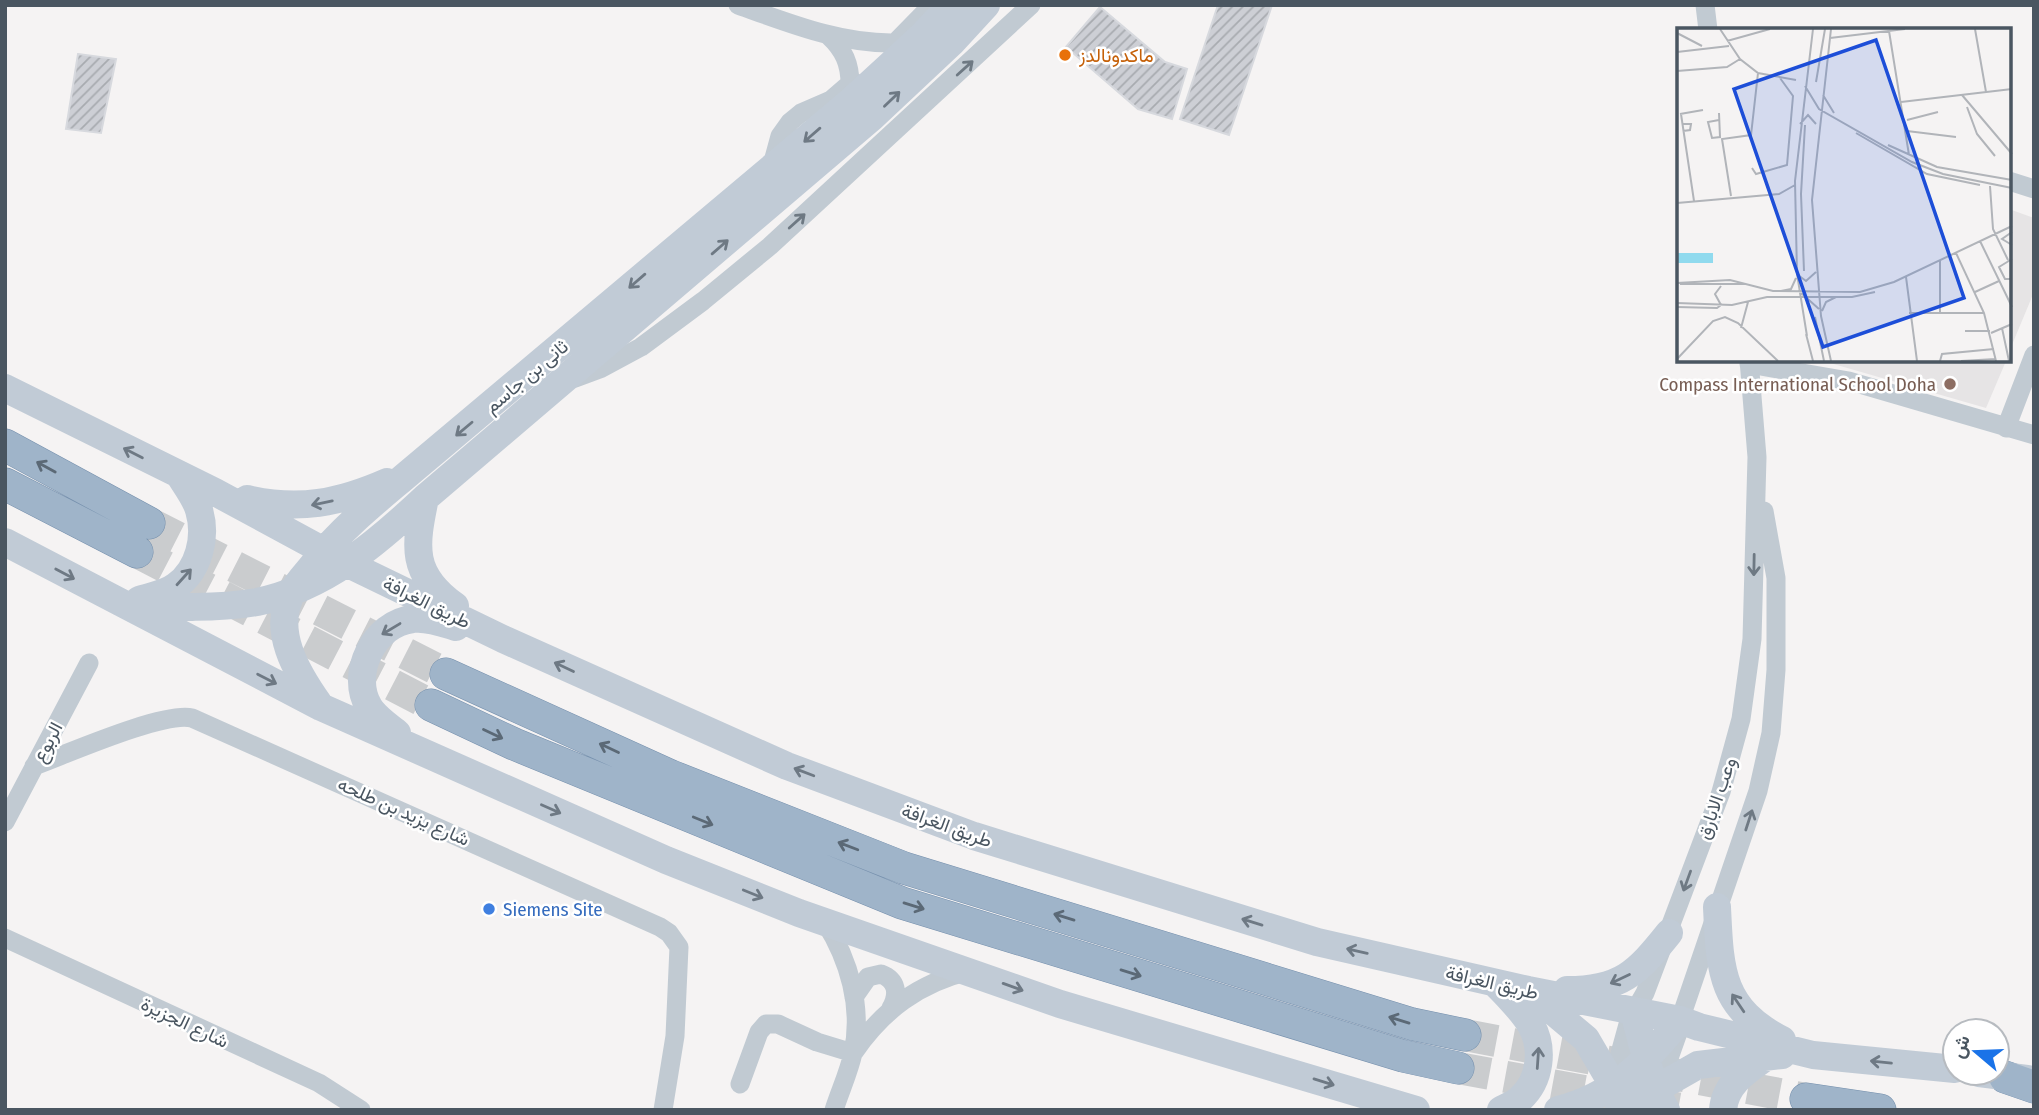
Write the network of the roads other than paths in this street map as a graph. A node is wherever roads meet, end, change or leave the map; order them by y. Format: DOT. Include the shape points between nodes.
graph roads {
  1 [pos="738,5"];
  2 [pos="932,5"];
  3 [pos="951,5"];
  4 [pos="986,5"];
  5 [pos="1031,5"];
  6 [pos="1705,5"];
  7 [pos="1708,28"];
  8 [pos="829,36"];
  9 [pos="895,43"];
  10 [pos="850,84"];
  11 [pos="771,170"];
  12 [pos="2011,182"];
  13 [pos="2034,189"];
  14 [pos="2034,355"];
  15 [pos="1749,362"];
  16 [pos="561,383"];
  17 [pos="5,388"];
  18 [pos="2006,428"];
  19 [pos="2034,435"];
  20 [pos="5,444"];
  21 [pos="1756,472"];
  22 [pos="409,473"];
  23 [pos="180,476"];
  24 [pos="5,484"];
  25 [pos="215,492"];
  26 [pos="425,498"];
  27 [pos="149,523"];
  28 [pos="5,542"];
  29 [pos="137,552"];
  30 [pos="337,557"];
  31 [pos="292,592"];
  32 [pos="123,605"];
  33 [pos="503,639"];
  34 [pos="89,663"];
  35 [pos="446,674"];
  36 [pos="431,705"];
  37 [pos="321,707"];
  38 [pos="421,753"];
  39 [pos="34,766"];
  40 [pos="5,822"];
  41 [pos="1717,907"];
  42 [pos="825,922"];
  43 [pos="1669,933"];
  44 [pos="5,938"];
  45 [pos="969,971"];
  46 [pos="1495,983"];
  47 [pos="1528,990"];
  48 [pos="854,997"];
  49 [pos="891,1008"];
  50 [pos="1634,1012"];
  51 [pos="1680,1020"];
  52 [pos="1465,1035"];
  53 [pos="853,1053"];
  54 [pos="1768,1055"];
  55 [pos="1813,1055"];
  56 [pos="1646,1059"];
  57 [pos="1458,1068"];
  58 [pos="1941,1068"];
  59 [pos="740,1084"];
  60 [pos="1806,1099"];
  61 [pos="1656,1102"];
  62 [pos="1616,1105"];
  63 [pos="361,1110"];
  64 [pos="663,1110"];
  65 [pos="834,1110"];
  66 [pos="1416,1110"];
  67 [pos="1501,1110"];
  68 [pos="1558,1110"];
  69 [pos="1723,1110"];
  70 [pos="1880,1110"];
  1 -- 8 [label="street"];
  2 -- 9 [label="street"];
  3 -- 11 [label="main road, ثانى بن جاسم, one-way" via="904,53"];
  16 -- 4 [label="main road, ثانى بن جاسم, one-way" via="873,117"];
  16 -- 5 [label="street, ثانى بن جاسم, one-way" via="641,347 703,301 770,246"];
  6 -- 7 [label="street"];
  8 -- 9 [label="street"];
  8 -- 10 [label="street" via="848,62"];
  9 -- 10 [label="street"];
  10 -- 11 [label="street" via="790,122 780,135"];
  11 -- 22 [label="main road, ثانى بن جاسم, one-way"];
  12 -- 13 [label="street"];
  14 -- 18 [label="street"];
  15 -- 18 [label="street" via="1849,381"];
  15 -- 21 [label="street, وعب الابارق"];
  16 -- 26 [label="main road, ثانى بن جاسم"];
  23 -- 17 [label="main road, طريق الغرافة, one-way"];
  18 -- 19 [label="street"];
  27 -- 20 [label="highway, one-way"];
  41 -- 21 [label="street, وعب الابارق, one-way" via="1758,791 1771,733 1776,578"];
  21 -- 43 [label="street, وعب الابارق, one-way" via="1752,639 1741,719 1721,792"];
  22 -- 25 [label="main road, one-way" via="367,491 310,506 284,506"];
  22 -- 30 [label="main road, ثانى بن جاسم" via="347,526"];
  23 -- 25 [label="main road, طريق الغرافة"];
  32 -- 23 [label="main road, one-way" via="176,586 197,559 199,508"];
  24 -- 29 [label="highway"];
  25 -- 30 [label="main road, طريق الغرافة"];
  26 -- 30 [label="main road, ثانى بن جاسم" via="383,537"];
  26 -- 33 [label="main road" via="417,541 422,571 445,599"];
  28 -- 32 [label="main road, one-way"];
  30 -- 31 [label="main road, ثانى بن جاسم"];
  30 -- 33 [label="main road, طريق الغرافة"];
  31 -- 32 [label="main road" via="216,606"];
  31 -- 37 [label="main road, ثانى بن جاسم" via="285,624 287,643 300,677"];
  32 -- 37 [label="main road, one-way"];
  33 -- 38 [label="main road, one-way" via="412,619 379,636 362,674 363,692 370,708"];
  46 -- 33 [label="main road, طريق الغرافة, one-way" via="1317,942 974,836 787,766"];
  34 -- 39 [label="street, الربوع"];
  52 -- 35 [label="highway, one-way" via="1412,1024 904,868 671,776"];
  36 -- 57 [label="highway, one-way" via="514,744 902,903 1403,1056"];
  37 -- 38 [label="main road"];
  38 -- 42 [label="main road, one-way" via="666,860"];
  39 -- 40 [label="street, الربوع"];
  39 -- 64 [label="street, شارع يزيد بن طلحه" via="162,719 184,716 660,927 679,947 675,1036"];
  41 -- 51 [label="street, وعب الابارق"];
  55 -- 41 [label="main road, one-way" via="1759,1028 1744,1013 1728,988 1719,960"];
  42 -- 45 [label="main road"];
  42 -- 48 [label="street" via="841,950"];
  43 -- 47 [label="main road, one-way" via="1646,962 1616,983 1573,990"];
  43 -- 50 [label="street, وعب الابارق"];
  44 -- 63 [label="street, شارع الجزيرة" via="319,1083"];
  45 -- 49 [label="street" via="928,985"];
  45 -- 66 [label="main road, one-way" via="1060,1004"];
  46 -- 47 [label="main road, طريق الغرافة"];
  67 -- 46 [label="main road, one-way" via="1519,1100 1536,1075 1539,1041"];
  47 -- 50 [label="main road, طريق الغرافة"];
  47 -- 62 [label="main road" via="1586,1040"];
  48 -- 49 [label="street" via="868,976 881,974 895,986"];
  48 -- 53 [label="street"];
  49 -- 53 [label="street"];
  50 -- 51 [label="main road, طريق الغرافة"];
  50 -- 56 [label="main road"];
  50 -- 62 [label="street, وعب الابارق"];
  51 -- 55 [label="main road, طريق الغرافة"];
  51 -- 56 [label="main road"];
  51 -- 61 [label="street, وعب الابارق"];
  53 -- 59 [label="street" via="778,1024 766,1024"];
  53 -- 65 [label="street"];
  54 -- 55 [label="main road"];
  54 -- 61 [label="main road" via="1698,1065"];
  54 -- 69 [label="main road" via="1735,1080"];
  58 -- 55 [label="main road, طريق الغرافة, one-way"];
  56 -- 61 [label="main road"];
  56 -- 62 [label="main road"];
  60 -- 70 [label="highway"];
  61 -- 62 [label="main road"];
  62 -- 68 [label="main road" via="1587,1101"];
}
